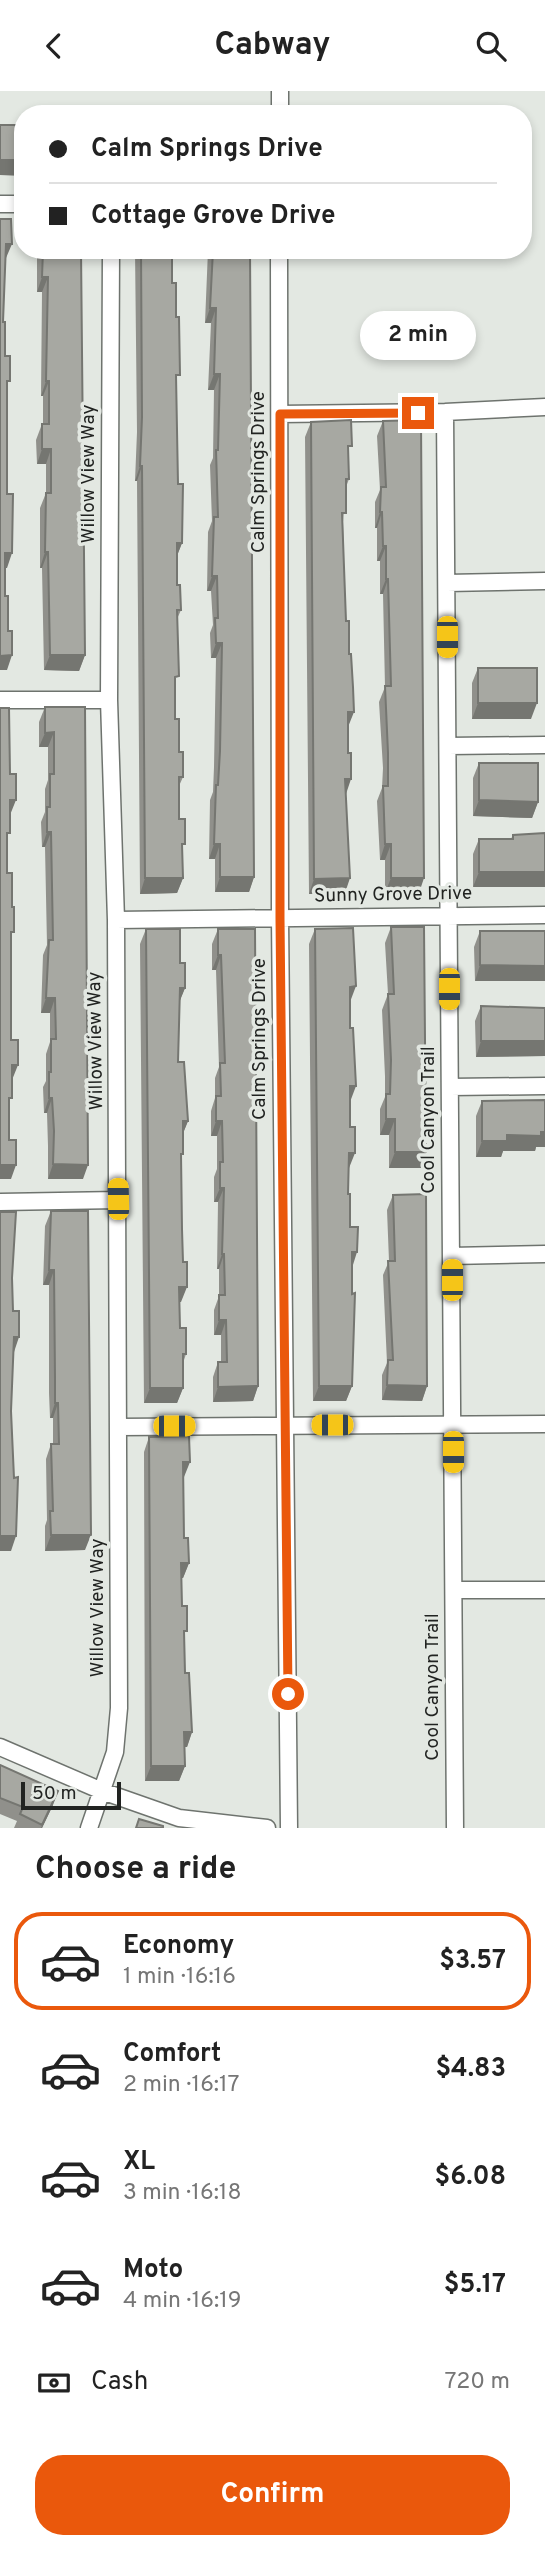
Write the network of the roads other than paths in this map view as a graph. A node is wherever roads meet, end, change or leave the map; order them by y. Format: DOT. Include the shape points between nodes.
graph roads {
  1 [pos="111,259"];
  2 [pos="279,259"];
  3 [pos="545,407"];
  4 [pos="445,412"];
  5 [pos="280,414"];
  6 [pos="545,581"];
  7 [pos="447,583"];
  8 [pos="109,699"];
  9 [pos="0,700"];
  10 [pos="545,745"];
  11 [pos="448,746"];
  12 [pos="545,915"];
  13 [pos="449,916"];
  14 [pos="280,918"];
  15 [pos="116,920"];
  16 [pos="545,1086"];
  17 [pos="450,1087"];
  18 [pos="118,1199"];
  19 [pos="0,1202"];
  20 [pos="545,1254"];
  21 [pos="451,1256"];
  22 [pos="545,1424"];
  23 [pos="284,1425"];
  24 [pos="453,1425"];
  25 [pos="119,1426"];
  26 [pos="454,1590"];
  27 [pos="545,1590"];
  28 [pos="0,1747"];
  29 [pos="102,1791"];
  30 [pos="89,1828"];
  31 [pos="267,1828"];
  32 [pos="289,1828"];
  33 [pos="455,1828"];
  1 -- 8 [label="street, Willow View Way"];
  2 -- 5 [label="street, Calm Springs Drive"];
  3 -- 4 [label="street"];
  4 -- 5 [label="street"];
  4 -- 7 [label="street, Cool Canyon Trail"];
  5 -- 14 [label="street, Calm Springs Drive"];
  6 -- 7 [label="street"];
  7 -- 11 [label="street, Cool Canyon Trail"];
  8 -- 9 [label="street"];
  8 -- 15 [label="street, Willow View Way"];
  10 -- 11 [label="street"];
  11 -- 13 [label="street, Cool Canyon Trail"];
  12 -- 13 [label="street, Sunny Grove Drive"];
  13 -- 14 [label="street, Sunny Grove Drive"];
  13 -- 17 [label="street, Cool Canyon Trail"];
  14 -- 15 [label="street, Sunny Grove Drive"];
  14 -- 23 [label="street, Calm Springs Drive"];
  15 -- 18 [label="street, Willow View Way"];
  16 -- 17 [label="street"];
  17 -- 21 [label="street, Cool Canyon Trail"];
  18 -- 19 [label="street"];
  18 -- 25 [label="street, Willow View Way"];
  20 -- 21 [label="street"];
  21 -- 24 [label="street, Cool Canyon Trail"];
  22 -- 24 [label="street"];
  23 -- 24 [label="street"];
  23 -- 25 [label="street"];
  23 -- 32 [label="street, Calm Springs Drive"];
  24 -- 26 [label="street, Cool Canyon Trail"];
  25 -- 29 [label="street, Willow View Way" via="119,1708 114,1752"];
  26 -- 27 [label="street"];
  26 -- 33 [label="street, Cool Canyon Trail"];
  28 -- 29 [label="street"];
  29 -- 30 [label="street, Willow View Way"];
  29 -- 31 [label="street" via="179,1818"];
}
